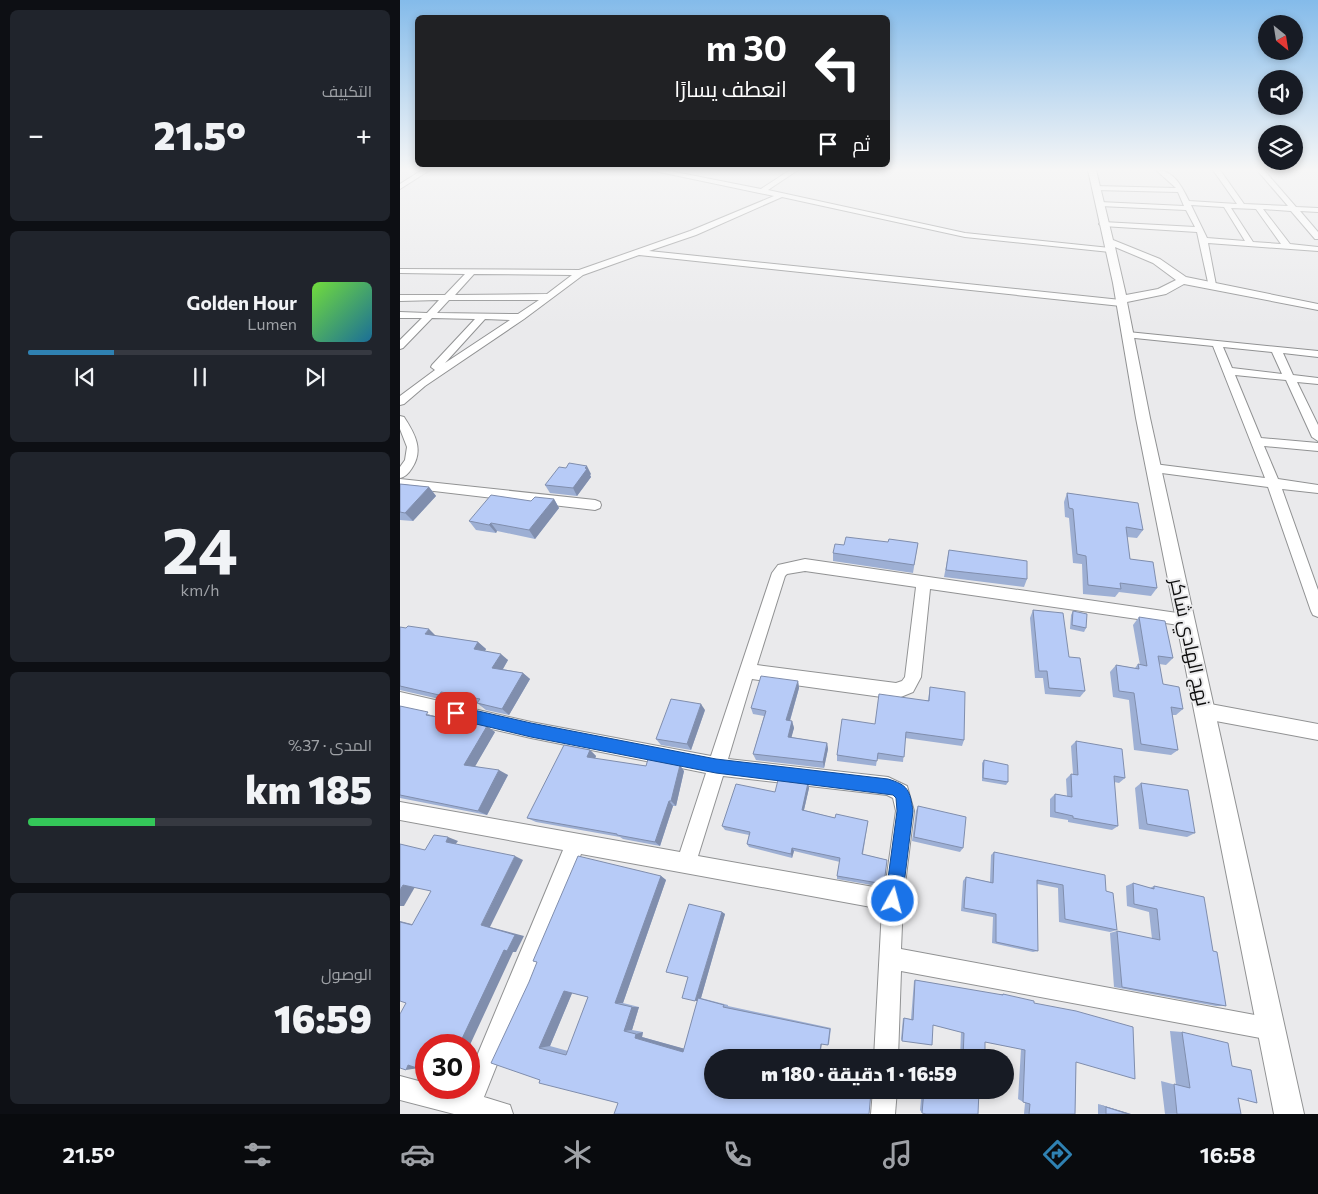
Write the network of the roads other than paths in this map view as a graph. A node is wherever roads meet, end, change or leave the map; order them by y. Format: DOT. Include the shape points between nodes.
graph roads {
  1 [pos="719,222"];
  2 [pos="904,222"];
  3 [pos="1103,222"];
  4 [pos="1196,222"];
  5 [pos="1237,222"];
  6 [pos="1269,222"];
  7 [pos="1305,222"];
  8 [pos="1200,230"];
  9 [pos="1318,237"];
  10 [pos="1107,239"];
  11 [pos="1204,240"];
  12 [pos="1250,243"];
  13 [pos="1287,246"];
  14 [pos="1318,248"];
  15 [pos="642,253"];
  16 [pos="400,271"];
  17 [pos="472,272"];
  18 [pos="580,274"];
  19 [pos="1182,280"];
  20 [pos="1212,285"];
  21 [pos="550,297"];
  22 [pos="400,298"];
  23 [pos="448,298"];
  24 [pos="1121,301"];
  25 [pos="1318,307"];
  26 [pos="400,315"];
  27 [pos="432,315"];
  28 [pos="483,316"];
  29 [pos="521,317"];
  30 [pos="1128,335"];
  31 [pos="1217,344"];
  32 [pos="400,346"];
  33 [pos="1276,350"];
  34 [pos="1318,354"];
  35 [pos="1229,371"];
  36 [pos="1290,378"];
  37 [pos="1318,381"];
  38 [pos="421,384"];
  39 [pos="400,402"];
  40 [pos="400,420"];
  41 [pos="1318,437"];
  42 [pos="1257,441"];
  43 [pos="1318,447"];
  44 [pos="1154,468"];
  45 [pos="400,474"];
  46 [pos="400,483"];
  47 [pos="1274,484"];
  48 [pos="1318,489"];
  49 [pos="595,506"];
  50 [pos="924,583"];
  51 [pos="1318,611"];
  52 [pos="1186,620"];
  53 [pos="746,671"];
  54 [pos="400,700"];
  55 [pos="1206,711"];
  56 [pos="1318,732"];
  57 [pos="716,766"];
  58 [pos="400,811"];
  59 [pos="576,844"];
  60 [pos="686,864"];
  61 [pos="893,901"];
  62 [pos="891,958"];
  63 [pos="1271,1029"];
  64 [pos="886,1049"];
  65 [pos="400,1088"];
  66 [pos="884,1099"];
  67 [pos="468,1106"];
  68 [pos="501,1114"];
  69 [pos="883,1114"];
  70 [pos="1289,1114"];
  1 -- 15 [label="street"];
  2 -- 10 [label="street" via="959,234"];
  3 -- 10 [label="street, نهج الهادي شاكر"];
  4 -- 8 [label="street"];
  5 -- 12 [label="street"];
  6 -- 13 [label="street"];
  7 -- 9 [label="street"];
  8 -- 10 [label="street"];
  8 -- 11 [label="street"];
  10 -- 19 [label="street" via="1157,260"];
  10 -- 24 [label="street, نهج الهادي شاكر"];
  11 -- 12 [label="street"];
  11 -- 20 [label="street"];
  12 -- 13 [label="street"];
  13 -- 14 [label="street"];
  15 -- 18 [label="street"];
  15 -- 24 [label="street"];
  16 -- 17 [label="street"];
  17 -- 18 [label="street"];
  17 -- 23 [label="street"];
  18 -- 21 [label="street"];
  19 -- 20 [label="street"];
  19 -- 24 [label="street" via="1160,292"];
  20 -- 25 [label="street"];
  21 -- 23 [label="street"];
  21 -- 29 [label="street"];
  22 -- 23 [label="street"];
  23 -- 27 [label="street"];
  24 -- 30 [label="street, نهج الهادي شاكر"];
  26 -- 27 [label="street"];
  27 -- 28 [label="street"];
  27 -- 32 [label="street"];
  28 -- 29 [label="street"];
  28 -- 38 [label="street"];
  29 -- 38 [label="street"];
  30 -- 31 [label="street"];
  30 -- 44 [label="street, نهج الهادي شاكر"];
  31 -- 33 [label="street"];
  31 -- 35 [label="street"];
  33 -- 34 [label="street"];
  33 -- 36 [label="street"];
  35 -- 36 [label="street"];
  35 -- 42 [label="street"];
  36 -- 37 [label="street"];
  36 -- 41 [label="street"];
  38 -- 39 [label="street"];
  40 -- 45 [label="street" via="414,447 411,461"];
  42 -- 43 [label="street"];
  42 -- 47 [label="street"];
  44 -- 47 [label="street"];
  44 -- 52 [label="street, نهج الهادي شاكر"];
  46 -- 49 [label="street"];
  47 -- 48 [label="street"];
  47 -- 51 [label="street"];
  50 -- 52 [label="street"];
  50 -- 53 [label="street" via="805,565 783,569 775,583"];
  50 -- 53 [label="street" via="914,676 905,690"];
  52 -- 55 [label="street, نهج الهادي شاكر"];
  53 -- 57 [label="street"];
  54 -- 57 [label="street" via="531,730"];
  55 -- 56 [label="street"];
  55 -- 63 [label="street, نهج الهادي شاكر"];
  57 -- 60 [label="street"];
  57 -- 61 [label="street" via="888,786 901,792 905,811"];
  58 -- 59 [label="street"];
  59 -- 60 [label="street"];
  59 -- 67 [label="street"];
  60 -- 61 [label="street"];
  61 -- 62 [label="street"];
  62 -- 63 [label="street"];
  62 -- 64 [label="street"];
  63 -- 70 [label="street, نهج الهادي شاكر"];
  65 -- 67 [label="street"];
  66 -- 69 [label="street"];
  67 -- 68 [label="street"];
}
